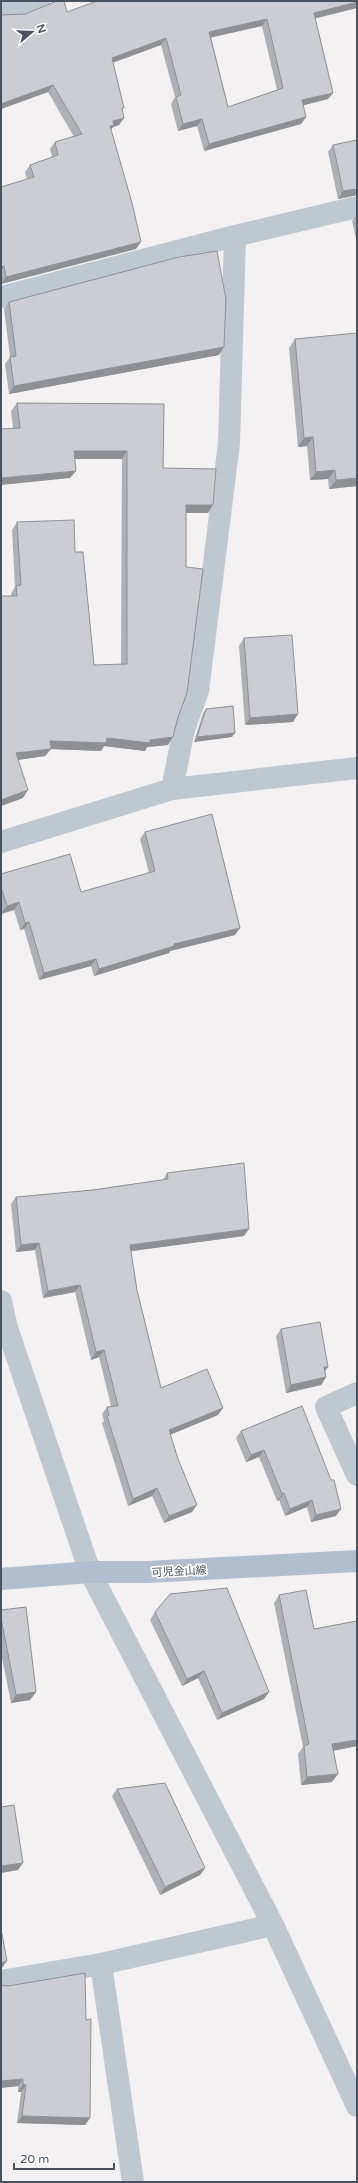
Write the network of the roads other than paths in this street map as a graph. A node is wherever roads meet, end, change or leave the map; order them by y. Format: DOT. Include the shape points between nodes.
graph roads {
  1 [pos="39,1"];
  2 [pos="1,11"];
  3 [pos="357,207"];
  4 [pos="235,236"];
  5 [pos="1,297"];
  6 [pos="357,768"];
  7 [pos="172,789"];
  8 [pos="1,842"];
  9 [pos="1,1301"];
  10 [pos="357,1393"];
  11 [pos="357,1475"];
  12 [pos="357,1561"];
  13 [pos="90,1572"];
  14 [pos="1,1579"];
  15 [pos="273,1925"];
  16 [pos="101,1964"];
  17 [pos="1,1981"];
  18 [pos="357,2106"];
  19 [pos="133,2182"];
  1 -- 2 [label="street"];
  3 -- 4 [label="street"];
  4 -- 5 [label="street"];
  4 -- 7 [label="street" via="230,443 198,690 184,729"];
  6 -- 7 [label="street"];
  7 -- 8 [label="street"];
  9 -- 13 [label="street" via="7,1328"];
  10 -- 11 [label="street" via="326,1407"];
  12 -- 13 [label="main road, 可児金山線" via="146,1572"];
  13 -- 14 [label="main road, 可児金山線"];
  13 -- 15 [label="street"];
  15 -- 16 [label="street"];
  15 -- 18 [label="street"];
  16 -- 17 [label="street"];
  16 -- 19 [label="street"];
}
